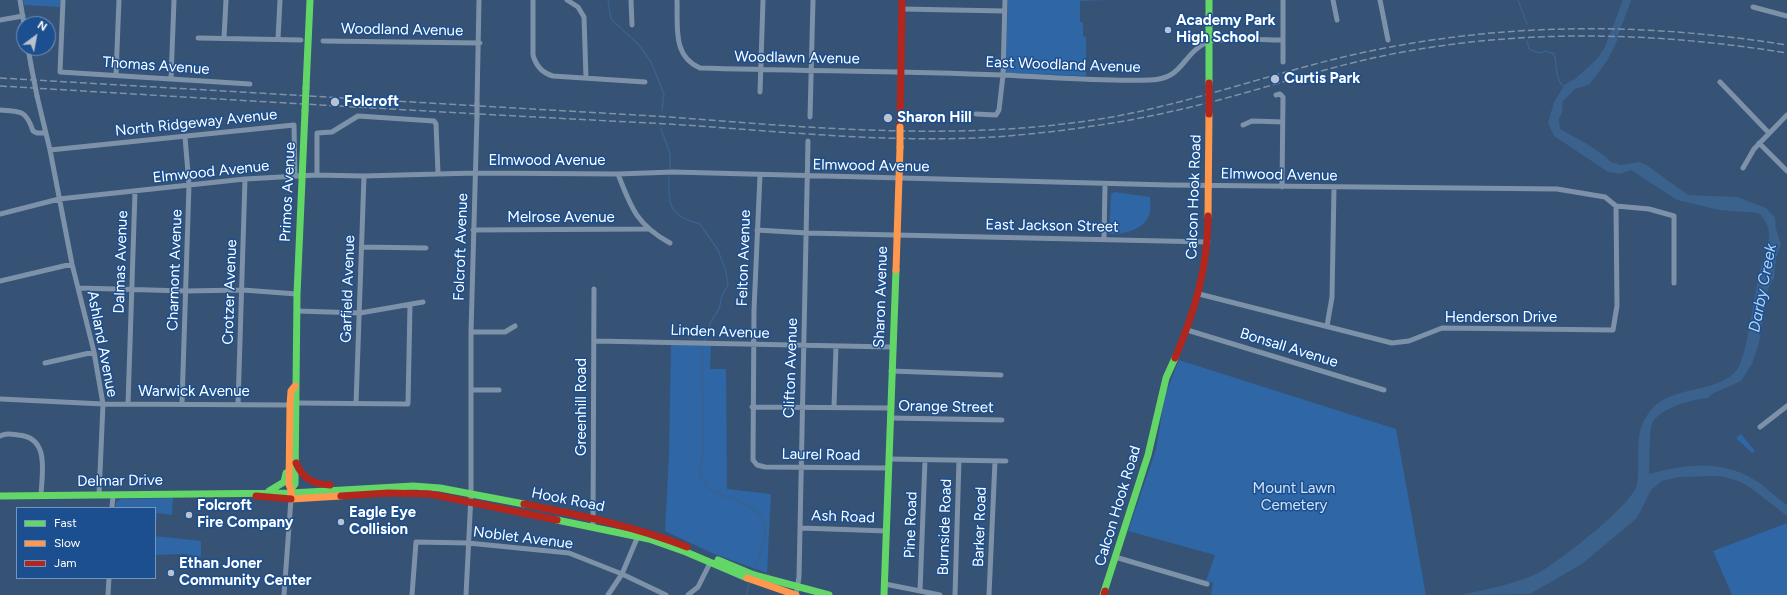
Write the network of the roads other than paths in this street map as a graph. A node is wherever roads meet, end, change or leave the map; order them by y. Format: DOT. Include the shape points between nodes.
graph roads {
  1 [pos="20,0"];
  2 [pos="63,0"];
  3 [pos="119,0"];
  4 [pos="174,0"];
  5 [pos="226,0"];
  6 [pos="280,0"];
  7 [pos="310,0"];
  8 [pos="479,0"];
  9 [pos="533,0"];
  10 [pos="567,0"];
  11 [pos="631,0"];
  12 [pos="677,0"];
  13 [pos="763,0"];
  14 [pos="813,0"];
  15 [pos="902,0"];
  16 [pos="1005,0"];
  17 [pos="1209,0"];
  18 [pos="1283,0"];
  19 [pos="1333,0"];
  20 [pos="1380,0"];
  21 [pos="1752,7"];
  22 [pos="902,9"];
  23 [pos="1005,11"];
  24 [pos="23,16"];
  25 [pos="1787,16"];
  26 [pos="16,17"];
  27 [pos="0,20"];
  28 [pos="1337,20"];
  29 [pos="632,25"];
  30 [pos="198,38"];
  31 [pos="224,38"];
  32 [pos="278,39"];
  33 [pos="301,40"];
  34 [pos="1282,40"];
  35 [pos="1388,40"];
  36 [pos="324,41"];
  37 [pos="1209,42"];
  38 [pos="480,43"];
  39 [pos="29,56"];
  40 [pos="1283,62"];
  41 [pos="761,70"];
  42 [pos="811,71"];
  43 [pos="901,72"];
  44 [pos="116,75"];
  45 [pos="1003,75"];
  46 [pos="586,78"];
  47 [pos="171,79"];
  48 [pos="645,82"];
  49 [pos="1720,82"];
  50 [pos="250,84"];
  51 [pos="760,92"];
  52 [pos="1276,94"];
  53 [pos="0,110"];
  54 [pos="976,114"];
  55 [pos="1787,115"];
  56 [pos="810,117"];
  57 [pos="1283,122"];
  58 [pos="1243,125"];
  59 [pos="1768,132"];
  60 [pos="45,133"];
  61 [pos="185,137"];
  62 [pos="808,141"];
  63 [pos="1759,143"];
  64 [pos="50,150"];
  65 [pos="1743,168"];
  66 [pos="1787,171"];
  67 [pos="438,173"];
  68 [pos="475,173"];
  69 [pos="317,174"];
  70 [pos="618,174"];
  71 [pos="760,175"];
  72 [pos="299,176"];
  73 [pos="364,176"];
  74 [pos="808,177"];
  75 [pos="245,179"];
  76 [pos="899,179"];
  77 [pos="1105,184"];
  78 [pos="189,185"];
  79 [pos="1208,186"];
  80 [pos="1282,187"];
  81 [pos="1334,188"];
  82 [pos="135,192"];
  83 [pos="59,199"];
  84 [pos="1616,206"];
  85 [pos="0,214"];
  86 [pos="648,229"];
  87 [pos="473,230"];
  88 [pos="757,230"];
  89 [pos="807,233"];
  90 [pos="896,235"];
  91 [pos="1104,239"];
  92 [pos="1208,242"];
  93 [pos="670,243"];
  94 [pos="362,247"];
  95 [pos="426,248"];
  96 [pos="72,264"];
  97 [pos="0,282"];
  98 [pos="1674,283"];
  99 [pos="78,288"];
  100 [pos="132,288"];
  101 [pos="594,289"];
  102 [pos="242,290"];
  103 [pos="186,291"];
  104 [pos="297,294"];
  105 [pos="1199,294"];
  106 [pos="424,302"];
  107 [pos="410,305"];
  108 [pos="297,311"];
  109 [pos="360,313"];
  110 [pos="515,326"];
  111 [pos="1327,326"];
  112 [pos="1187,330"];
  113 [pos="471,332"];
  114 [pos="595,341"];
  115 [pos="754,345"];
  116 [pos="804,346"];
  117 [pos="836,346"];
  118 [pos="892,347"];
  119 [pos="94,352"];
  120 [pos="45,363"];
  121 [pos="891,371"];
  122 [pos="1001,375"];
  123 [pos="471,390"];
  124 [pos="499,390"];
  125 [pos="1384,390"];
  126 [pos="1,399"];
  127 [pos="182,403"];
  128 [pos="102,404"];
  129 [pos="128,404"];
  130 [pos="294,404"];
  131 [pos="356,404"];
  132 [pos="238,405"];
  133 [pos="802,406"];
  134 [pos="1787,406"];
  135 [pos="752,407"];
  136 [pos="834,407"];
  137 [pos="890,408"];
  138 [pos="890,418"];
  139 [pos="1002,420"];
  140 [pos="1760,427"];
  141 [pos="0,436"];
  142 [pos="292,459"];
  143 [pos="889,459"];
  144 [pos="925,460"];
  145 [pos="959,460"];
  146 [pos="995,461"];
  147 [pos="1006,461"];
  148 [pos="754,462"];
  149 [pos="801,467"];
  150 [pos="888,468"];
  151 [pos="360,488"];
  152 [pos="269,492"];
  153 [pos="240,493"];
  154 [pos="291,494"];
  155 [pos="41,495"];
  156 [pos="99,495"];
  157 [pos="113,495"];
  158 [pos="0,496"];
  159 [pos="470,499"];
  160 [pos="112,507"];
  161 [pos="593,522"];
  162 [pos="800,528"];
  163 [pos="886,531"];
  164 [pos="638,536"];
  165 [pos="468,543"];
  166 [pos="1115,557"];
  167 [pos="710,563"];
  168 [pos="622,574"];
  169 [pos="751,578"];
  170 [pos="109,579"];
  171 [pos="885,584"];
  172 [pos="1207,584"];
  173 [pos="797,587"];
  174 [pos="920,591"];
  175 [pos="1104,594"];
  176 [pos="108,595"];
  177 [pos="284,595"];
  178 [pos="412,595"];
  179 [pos="466,595"];
  180 [pos="608,595"];
  181 [pos="666,595"];
  182 [pos="688,595"];
  183 [pos="796,595"];
  184 [pos="829,595"];
  185 [pos="884,595"];
  186 [pos="940,595"];
  187 [pos="955,595"];
  188 [pos="989,595"];
  1 -- 24 [label="street"];
  2 -- 44 [label="street, Thomas Avenue" via="60,72"];
  3 -- 44 [label="street"];
  4 -- 47 [label="street"];
  5 -- 31 [label="street"];
  6 -- 32 [label="street"];
  7 -- 72 [label="street, Primos Avenue, bridge"];
  8 -- 38 [label="street, Folcroft Avenue"];
  9 -- 46 [label="street" via="533,55 537,66 553,76"];
  10 -- 46 [label="street" via="578,7 585,20"];
  11 -- 29 [label="street"];
  12 -- 41 [label="street, Woodlawn Avenue" via="679,46 684,56 694,65 700,68"];
  13 -- 41 [label="street"];
  14 -- 42 [label="street"];
  15 -- 22 [label="street, Sharon Avenue"];
  16 -- 23 [label="street"];
  17 -- 37 [label="street, Calcon Hook Road"];
  18 -- 34 [label="street"];
  19 -- 28 [label="street"];
  20 -- 35 [label="street"];
  21 -- 25 [label="street"];
  22 -- 23 [label="street"];
  22 -- 43 [label="street, Sharon Avenue"];
  23 -- 45 [label="street"];
  26 -- 27 [label="street"];
  30 -- 31 [label="street"];
  31 -- 32 [label="street"];
  32 -- 33 [label="street"];
  34 -- 37 [label="street"];
  34 -- 40 [label="street"];
  36 -- 38 [label="street, Woodland Avenue"];
  37 -- 45 [label="street, East Woodland Avenue" via="1192,54 1175,73 1163,79 1084,80"];
  37 -- 79 [label="street, Calcon Hook Road, bridge"];
  38 -- 68 [label="street, Folcroft Avenue, bridge"];
  39 -- 60 [label="street, Ashland Avenue, bridge"];
  41 -- 42 [label="street, Woodlawn Avenue"];
  41 -- 51 [label="street"];
  42 -- 43 [label="street, Woodlawn Avenue"];
  42 -- 56 [label="street"];
  43 -- 45 [label="street, East Woodland Avenue"];
  43 -- 76 [label="street, Sharon Avenue, bridge"];
  44 -- 47 [label="street, Thomas Avenue"];
  45 -- 54 [label="street" via="998,113"];
  46 -- 48 [label="street"];
  47 -- 50 [label="street, Thomas Avenue"];
  49 -- 59 [label="street"];
  52 -- 57 [label="street" via="1283,97"];
  53 -- 60 [label="street" via="18,111 29,119 33,131"];
  55 -- 59 [label="street"];
  57 -- 58 [label="street" via="1252,121"];
  57 -- 80 [label="street"];
  59 -- 63 [label="street"];
  60 -- 64 [label="street, Ashland Avenue"];
  61 -- 64 [label="street, North Ridgeway Avenue"];
  61 -- 72 [label="street, North Ridgeway Avenue" via="294,125"];
  61 -- 78 [label="street, Charmont Avenue"];
  62 -- 74 [label="street, Clifton Avenue"];
  63 -- 65 [label="street"];
  63 -- 66 [label="street"];
  64 -- 83 [label="street, Ashland Avenue"];
  67 -- 68 [label="street, Elmwood Avenue"];
  67 -- 69 [label="street" via="434,121 358,116 332,132 317,133"];
  67 -- 73 [label="street, Elmwood Avenue"];
  68 -- 70 [label="street, Elmwood Avenue"];
  68 -- 87 [label="street, Folcroft Avenue"];
  69 -- 72 [label="street, Elmwood Avenue"];
  69 -- 73 [label="street, Elmwood Avenue"];
  70 -- 71 [label="street, Elmwood Avenue" via="673,172"];
  70 -- 86 [label="street" via="629,203"];
  71 -- 74 [label="street, Elmwood Avenue"];
  71 -- 88 [label="street, Felton Avenue"];
  72 -- 75 [label="street, Elmwood Avenue"];
  72 -- 104 [label="street, Primos Avenue"];
  73 -- 94 [label="street, Garfield Avenue"];
  74 -- 76 [label="street, Elmwood Avenue"];
  74 -- 89 [label="street, Clifton Avenue"];
  75 -- 78 [label="street, Elmwood Avenue"];
  75 -- 102 [label="street, Crotzer Avenue"];
  76 -- 77 [label="street, Elmwood Avenue"];
  76 -- 90 [label="street, Sharon Avenue"];
  77 -- 79 [label="street, Elmwood Avenue"];
  77 -- 91 [label="street"];
  78 -- 82 [label="street, Elmwood Avenue"];
  78 -- 103 [label="street, Charmont Avenue"];
  79 -- 80 [label="street, Elmwood Avenue"];
  79 -- 92 [label="street, Calcon Hook Road"];
  80 -- 81 [label="street, Elmwood Avenue"];
  81 -- 84 [label="street, Elmwood Avenue" via="1557,189 1605,197"];
  81 -- 111 [label="street" via="1332,303"];
  82 -- 83 [label="street, Elmwood Avenue"];
  82 -- 100 [label="street, Dalmas Avenue"];
  83 -- 85 [label="street, Elmwood Avenue"];
  83 -- 96 [label="street, Ashland Avenue"];
  84 -- 98 [label="street, Elmwood Avenue" via="1649,209 1674,216"];
  84 -- 111 [label="street, Henderson Drive" via="1617,306 1613,330 1442,328 1409,341 1392,342"];
  86 -- 87 [label="street, Melrose Avenue"];
  86 -- 93 [label="street"];
  87 -- 113 [label="street, Folcroft Avenue"];
  88 -- 89 [label="street, East Jackson Street"];
  88 -- 115 [label="street, Felton Avenue"];
  89 -- 90 [label="street, East Jackson Street"];
  89 -- 116 [label="street, Clifton Avenue"];
  90 -- 91 [label="street, East Jackson Street"];
  90 -- 118 [label="street, Sharon Avenue"];
  91 -- 92 [label="street, East Jackson Street"];
  92 -- 105 [label="street, Calcon Hook Road"];
  94 -- 95 [label="street"];
  94 -- 109 [label="street, Garfield Avenue"];
  96 -- 97 [label="street"];
  96 -- 99 [label="street, Ashland Avenue"];
  99 -- 100 [label="street"];
  99 -- 119 [label="street, Ashland Avenue"];
  100 -- 103 [label="street"];
  100 -- 129 [label="street, Dalmas Avenue"];
  101 -- 114 [label="street, Greenhill Road"];
  102 -- 103 [label="street"];
  102 -- 104 [label="street"];
  102 -- 132 [label="street, Crotzer Avenue"];
  103 -- 127 [label="street, Charmont Avenue"];
  104 -- 108 [label="street, Primos Avenue"];
  105 -- 111 [label="street, Henderson Drive"];
  105 -- 112 [label="street, Calcon Hook Road"];
  106 -- 107 [label="street"];
  107 -- 109 [label="street"];
  107 -- 131 [label="street, Warwick Avenue" via="408,404"];
  108 -- 109 [label="street"];
  108 -- 130 [label="street, Primos Avenue" via="295,386 291,391"];
  109 -- 131 [label="street, Garfield Avenue"];
  110 -- 113 [label="street" via="505,332"];
  112 -- 125 [label="street, Bonsall Avenue"];
  112 -- 166 [label="street, Calcon Hook Road" via="1166,378 1148,455"];
  113 -- 123 [label="street, Folcroft Avenue"];
  114 -- 115 [label="street, Linden Avenue"];
  114 -- 161 [label="street, Greenhill Road"];
  115 -- 116 [label="street, Linden Avenue"];
  115 -- 135 [label="street, Felton Avenue"];
  116 -- 117 [label="street, Linden Avenue"];
  116 -- 133 [label="street, Clifton Avenue"];
  117 -- 118 [label="street, Linden Avenue"];
  117 -- 136 [label="street"];
  118 -- 121 [label="street, Sharon Avenue"];
  119 -- 120 [label="street"];
  119 -- 128 [label="street, Ashland Avenue"];
  121 -- 122 [label="street"];
  121 -- 137 [label="street, Sharon Avenue"];
  123 -- 124 [label="street"];
  123 -- 159 [label="street, Folcroft Avenue"];
  126 -- 128 [label="street, Warwick Avenue"];
  127 -- 129 [label="street, Warwick Avenue"];
  127 -- 132 [label="street, Warwick Avenue"];
  128 -- 129 [label="street, Warwick Avenue"];
  128 -- 156 [label="street, Ashland Avenue"];
  130 -- 131 [label="street, Warwick Avenue"];
  130 -- 132 [label="street, Warwick Avenue"];
  130 -- 142 [label="street, Primos Avenue"];
  133 -- 135 [label="street, Orange Street"];
  133 -- 136 [label="street, Orange Street"];
  133 -- 149 [label="street, Clifton Avenue"];
  134 -- 140 [label="street"];
  135 -- 148 [label="street, Felton Avenue"];
  136 -- 137 [label="street, Orange Street"];
  137 -- 138 [label="street, Sharon Avenue"];
  138 -- 139 [label="street, Orange Street"];
  138 -- 143 [label="street, Sharon Avenue"];
  141 -- 155 [label="street" via="26,435 39,446 43,455"];
  142 -- 151 [label="street" via="303,476 313,483"];
  142 -- 152 [label="street" via="284,482"];
  142 -- 154 [label="street, Primos Avenue" via="289,485"];
  143 -- 144 [label="street"];
  143 -- 150 [label="street, Sharon Avenue"];
  144 -- 145 [label="street"];
  144 -- 174 [label="street, Pine Road"];
  145 -- 146 [label="street"];
  145 -- 187 [label="street, Burnside Road"];
  146 -- 147 [label="street"];
  146 -- 188 [label="street, Barker Road"];
  148 -- 149 [label="street, Laurel Road" via="760,466"];
  149 -- 150 [label="street, Laurel Road"];
  149 -- 162 [label="street, Clifton Avenue"];
  150 -- 163 [label="street, Sharon Avenue"];
  151 -- 154 [label="street, Hook Road"];
  151 -- 159 [label="street, Hook Road" via="423,486 448,490"];
  152 -- 153 [label="street, Delmar Drive"];
  152 -- 154 [label="street, Delmar Drive"];
  153 -- 154 [label="street, Delmar Drive"];
  153 -- 157 [label="street, Delmar Drive"];
  154 -- 159 [label="street, Hook Road" via="423,494"];
  154 -- 177 [label="street, Primos Avenue"];
  155 -- 156 [label="street, Delmar Drive"];
  155 -- 158 [label="street, Delmar Drive"];
  156 -- 157 [label="street, Delmar Drive"];
  157 -- 160 [label="street"];
  159 -- 161 [label="street, Hook Road"];
  159 -- 165 [label="street, Folcroft Avenue"];
  161 -- 164 [label="street, Hook Road"];
  161 -- 169 [label="street, Hook Road" via="658,535"];
  162 -- 163 [label="street, Ash Road"];
  162 -- 173 [label="street, Clifton Avenue"];
  163 -- 171 [label="street, Sharon Avenue"];
  164 -- 167 [label="street, Hook Road" via="668,545"];
  164 -- 168 [label="street"];
  165 -- 168 [label="street, Noblet Avenue" via="569,553"];
  165 -- 178 [label="street, Noblet Avenue" via="416,542"];
  165 -- 179 [label="street, Folcroft Avenue"];
  166 -- 172 [label="street"];
  166 -- 175 [label="street, Calcon Hook Road"];
  167 -- 169 [label="street, Hook Road"];
  167 -- 182 [label="street" via="698,587"];
  168 -- 180 [label="street"];
  168 -- 181 [label="street, Noblet Avenue"];
  169 -- 173 [label="street, Hook Road"];
  169 -- 183 [label="street, Hook Road"];
  170 -- 176 [label="street"];
  171 -- 174 [label="street"];
  171 -- 185 [label="street, Sharon Avenue"];
  173 -- 183 [label="street, Clifton Avenue"];
  173 -- 184 [label="street, Hook Road"];
  174 -- 186 [label="street"];
}
